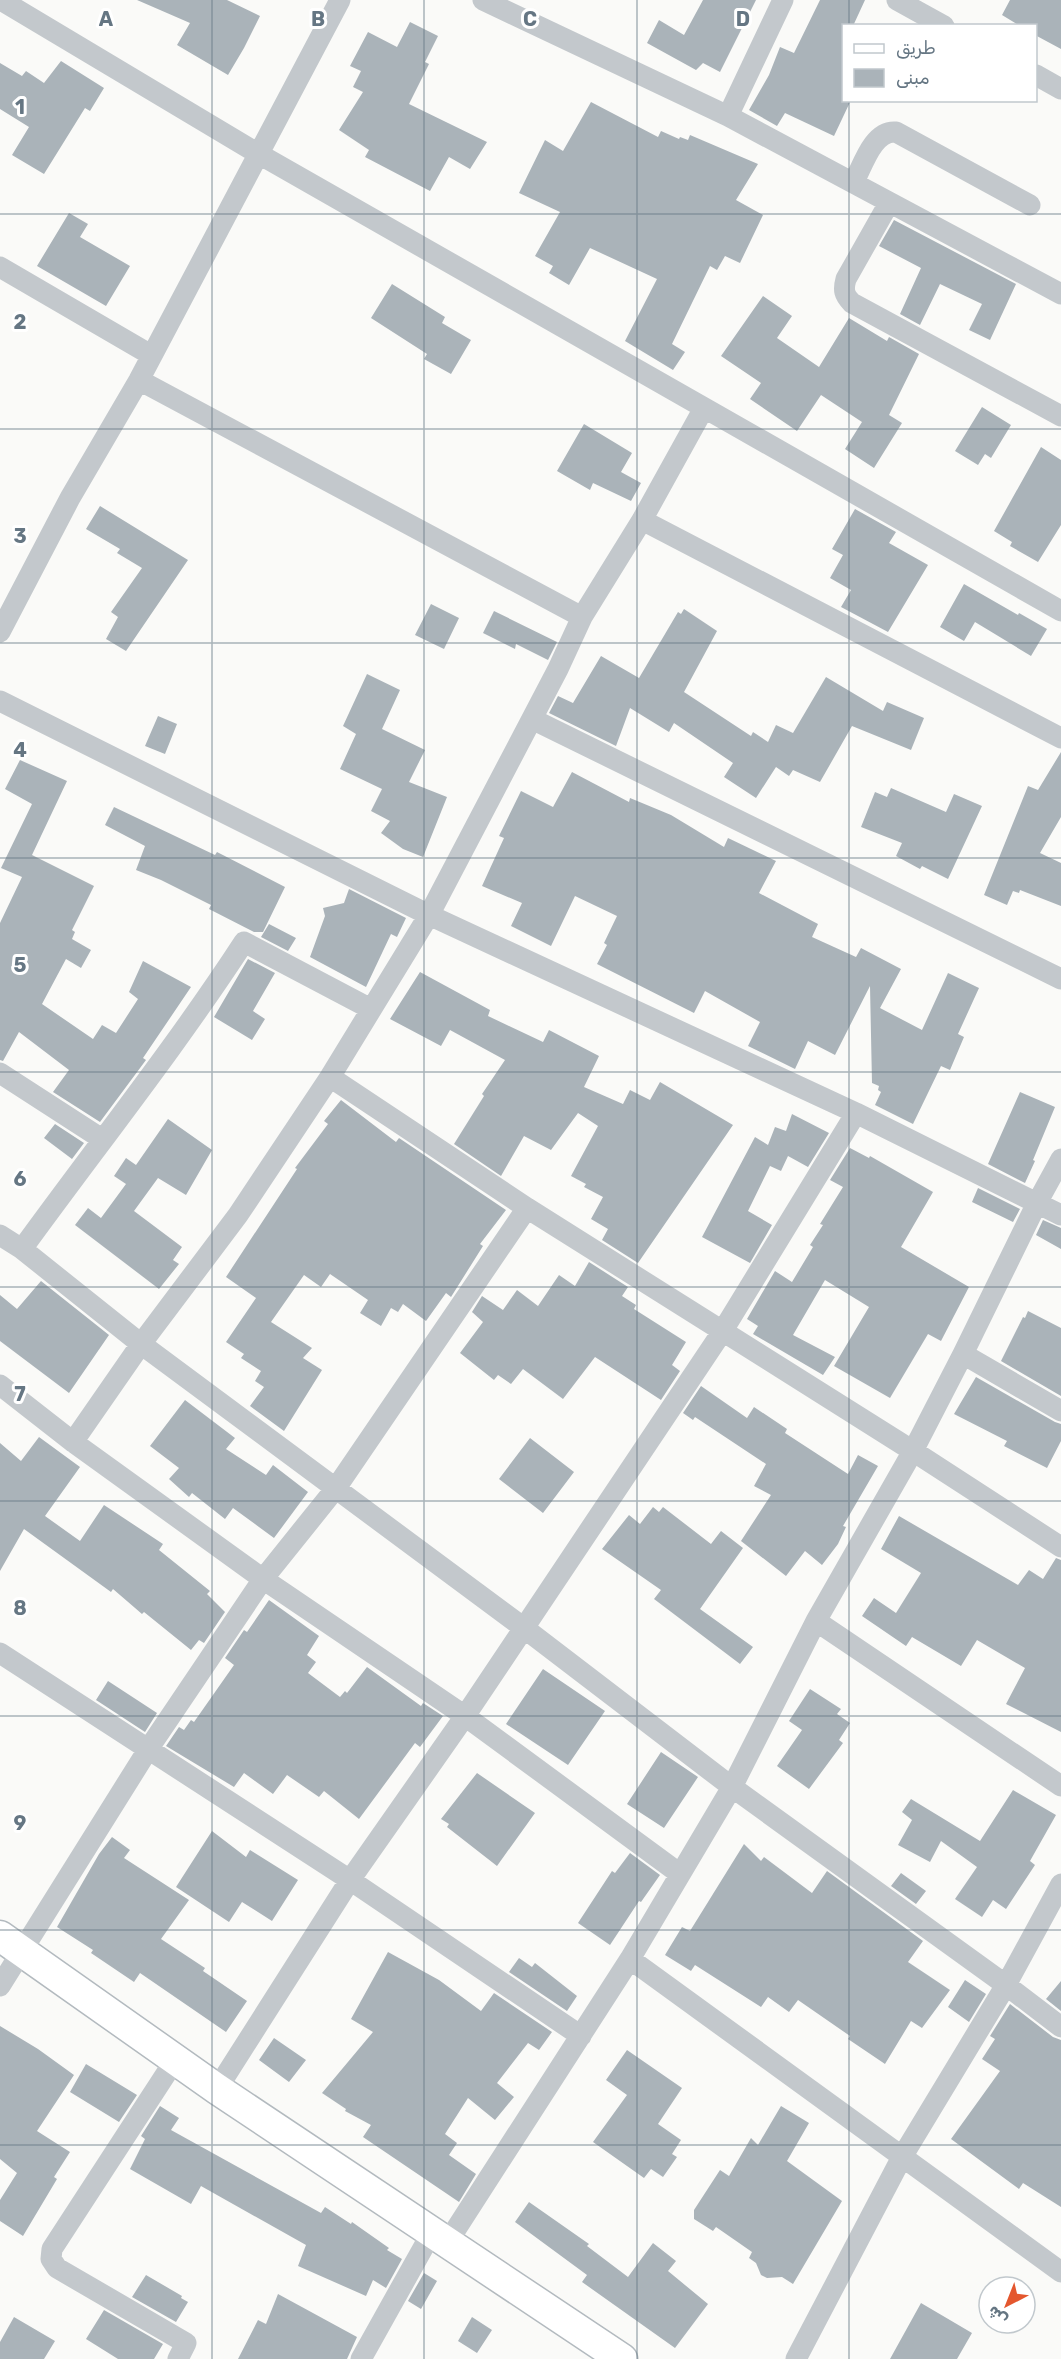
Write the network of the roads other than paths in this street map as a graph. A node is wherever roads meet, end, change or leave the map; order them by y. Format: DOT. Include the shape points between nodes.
graph roads {
  1 [pos="1,0"];
  2 [pos="340,0"];
  3 [pos="483,0"];
  4 [pos="783,0"];
  5 [pos="897,0"];
  6 [pos="940,24"];
  7 [pos="1037,76"];
  8 [pos="1061,89"];
  9 [pos="728,116"];
  10 [pos="257,153"];
  11 [pos="854,182"];
  12 [pos="889,202"];
  13 [pos="1030,206"];
  14 [pos="0,267"];
  15 [pos="1061,294"];
  16 [pos="151,355"];
  17 [pos="139,380"];
  18 [pos="704,408"];
  19 [pos="1061,417"];
  20 [pos="642,520"];
  21 [pos="1061,611"];
  22 [pos="582,617"];
  23 [pos="0,632"];
  24 [pos="0,701"];
  25 [pos="532,719"];
  26 [pos="1061,738"];
  27 [pos="429,915"];
  28 [pos="1061,979"];
  29 [pos="371,1009"];
  30 [pos="0,1073"];
  31 [pos="330,1077"];
  32 [pos="856,1113"];
  33 [pos="102,1138"];
  34 [pos="1061,1160"];
  35 [pos="1037,1203"];
  36 [pos="527,1208"];
  37 [pos="1061,1215"];
  38 [pos="0,1234"];
  39 [pos="22,1249"];
  40 [pos="722,1332"];
  41 [pos="141,1344"];
  42 [pos="963,1354"];
  43 [pos="0,1385"];
  44 [pos="1061,1411"];
  45 [pos="73,1442"];
  46 [pos="913,1450"];
  47 [pos="336,1488"];
  48 [pos="1061,1547"];
  49 [pos="263,1579"];
  50 [pos="816,1621"];
  51 [pos="524,1628"];
  52 [pos="0,1653"];
  53 [pos="465,1716"];
  54 [pos="148,1748"];
  55 [pos="1061,1786"];
  56 [pos="732,1787"];
  57 [pos="680,1874"];
  58 [pos="350,1880"];
  59 [pos="1061,1884"];
  60 [pos="11,1943"];
  61 [pos="630,1959"];
  62 [pos="1006,1984"];
  63 [pos="0,1986"];
  64 [pos="1061,2027"];
  65 [pos="581,2037"];
  66 [pos="175,2060"];
  67 [pos="217,2089"];
  68 [pos="902,2157"];
  69 [pos="440,2238"];
  70 [pos="1061,2272"];
  71 [pos="178,2359"];
  72 [pos="360,2359"];
  73 [pos="622,2359"];
  74 [pos="796,2359"];
  1 -- 10 [label="street"];
  2 -- 10 [label="street"];
  3 -- 9 [label="street"];
  4 -- 9 [label="street"];
  5 -- 6 [label="street"];
  7 -- 8 [label="street"];
  9 -- 11 [label="street"];
  10 -- 16 [label="street"];
  10 -- 18 [label="street"];
  11 -- 12 [label="street"];
  11 -- 13 [label="street" via="879,136 890,131"];
  12 -- 15 [label="street"];
  12 -- 19 [label="street" via="846,279 845,296"];
  14 -- 16 [label="street"];
  16 -- 17 [label="street"];
  17 -- 22 [label="street"];
  17 -- 23 [label="street" via="70,498"];
  18 -- 20 [label="street"];
  18 -- 21 [label="street"];
  20 -- 22 [label="street"];
  20 -- 26 [label="street"];
  22 -- 25 [label="street"];
  24 -- 27 [label="street"];
  25 -- 27 [label="street"];
  25 -- 28 [label="street"];
  27 -- 29 [label="street"];
  27 -- 32 [label="street"];
  29 -- 31 [label="street"];
  29 -- 33 [label="street" via="244,942 200,1009"];
  30 -- 33 [label="street"];
  31 -- 36 [label="street"];
  31 -- 41 [label="street" via="238,1215"];
  32 -- 35 [label="street"];
  32 -- 40 [label="street"];
  33 -- 39 [label="street"];
  34 -- 35 [label="street"];
  35 -- 37 [label="street"];
  35 -- 42 [label="street"];
  36 -- 40 [label="street"];
  36 -- 47 [label="street"];
  38 -- 39 [label="street"];
  39 -- 41 [label="street"];
  40 -- 46 [label="street"];
  40 -- 51 [label="street"];
  41 -- 45 [label="street"];
  41 -- 47 [label="street"];
  42 -- 44 [label="street"];
  42 -- 46 [label="street"];
  43 -- 45 [label="street"];
  45 -- 49 [label="street"];
  46 -- 48 [label="street"];
  46 -- 50 [label="street"];
  47 -- 49 [label="street"];
  47 -- 51 [label="street"];
  49 -- 53 [label="street"];
  49 -- 54 [label="street"];
  50 -- 55 [label="street"];
  50 -- 56 [label="street"];
  51 -- 53 [label="street"];
  51 -- 56 [label="street"];
  52 -- 54 [label="street"];
  53 -- 57 [label="street"];
  53 -- 58 [label="street"];
  54 -- 58 [label="street"];
  54 -- 60 [label="street"];
  56 -- 57 [label="street"];
  56 -- 62 [label="street"];
  57 -- 61 [label="street"];
  58 -- 65 [label="street"];
  58 -- 67 [label="street"];
  59 -- 62 [label="street"];
  60 -- 63 [label="street"];
  60 -- 66 [label="street"];
  61 -- 65 [label="street"];
  61 -- 68 [label="street"];
  62 -- 64 [label="street"];
  62 -- 68 [label="street"];
  65 -- 69 [label="street"];
  66 -- 67 [label="street"];
  66 -- 71 [label="street" via="52,2249 51,2259 57,2268 186,2343"];
  67 -- 69 [label="street"];
  68 -- 70 [label="street"];
  68 -- 74 [label="street"];
  69 -- 72 [label="street"];
  69 -- 73 [label="street"];
}
